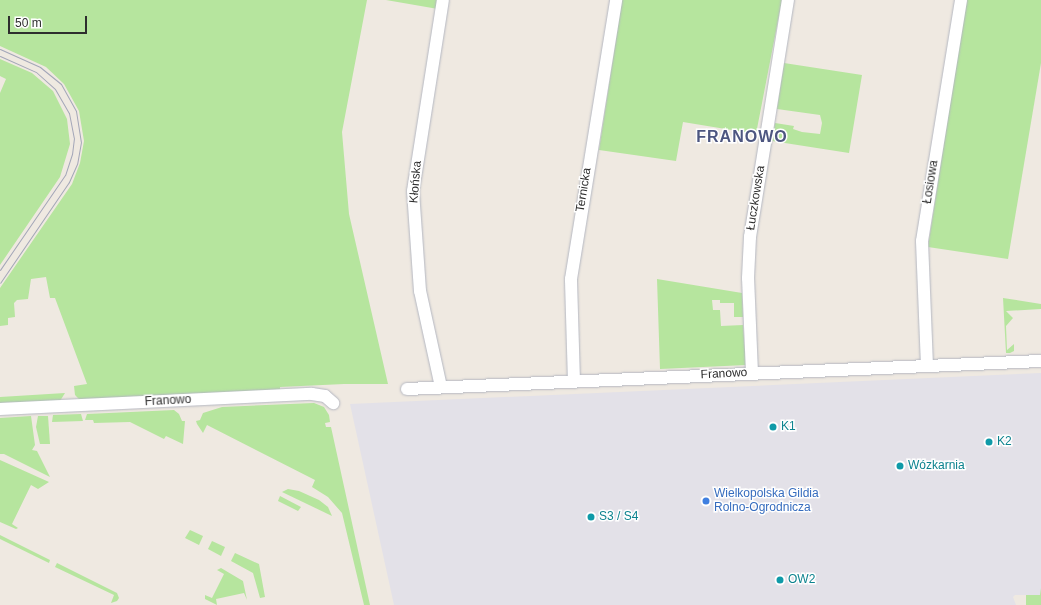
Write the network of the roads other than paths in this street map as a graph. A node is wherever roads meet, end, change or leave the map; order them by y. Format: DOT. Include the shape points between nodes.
graph roads {
  1 [pos="443,0"];
  2 [pos="616,0"];
  3 [pos="788,0"];
  4 [pos="961,0"];
  5 [pos="1041,361"];
  6 [pos="927,366"];
  7 [pos="752,373"];
  8 [pos="574,382"];
  9 [pos="441,387"];
  10 [pos="407,389"];
  11 [pos="333,403"];
  12 [pos="0,409"];
  1 -- 9 [label="street, Kłońska" via="413,191 420,291"];
  2 -- 8 [label="street, Ternicka" via="570,279"];
  3 -- 7 [label="street, Łuczkowska" via="750,237 748,278"];
  4 -- 6 [label="street, Łosiowa" via="922,243"];
  5 -- 6 [label="street, Franowo"];
  6 -- 7 [label="street, Franowo"];
  7 -- 8 [label="street, Franowo"];
  8 -- 9 [label="street, Franowo"];
  9 -- 10 [label="street, Franowo"];
  11 -- 12 [label="street, Franowo" via="325,396 312,394"];
}
